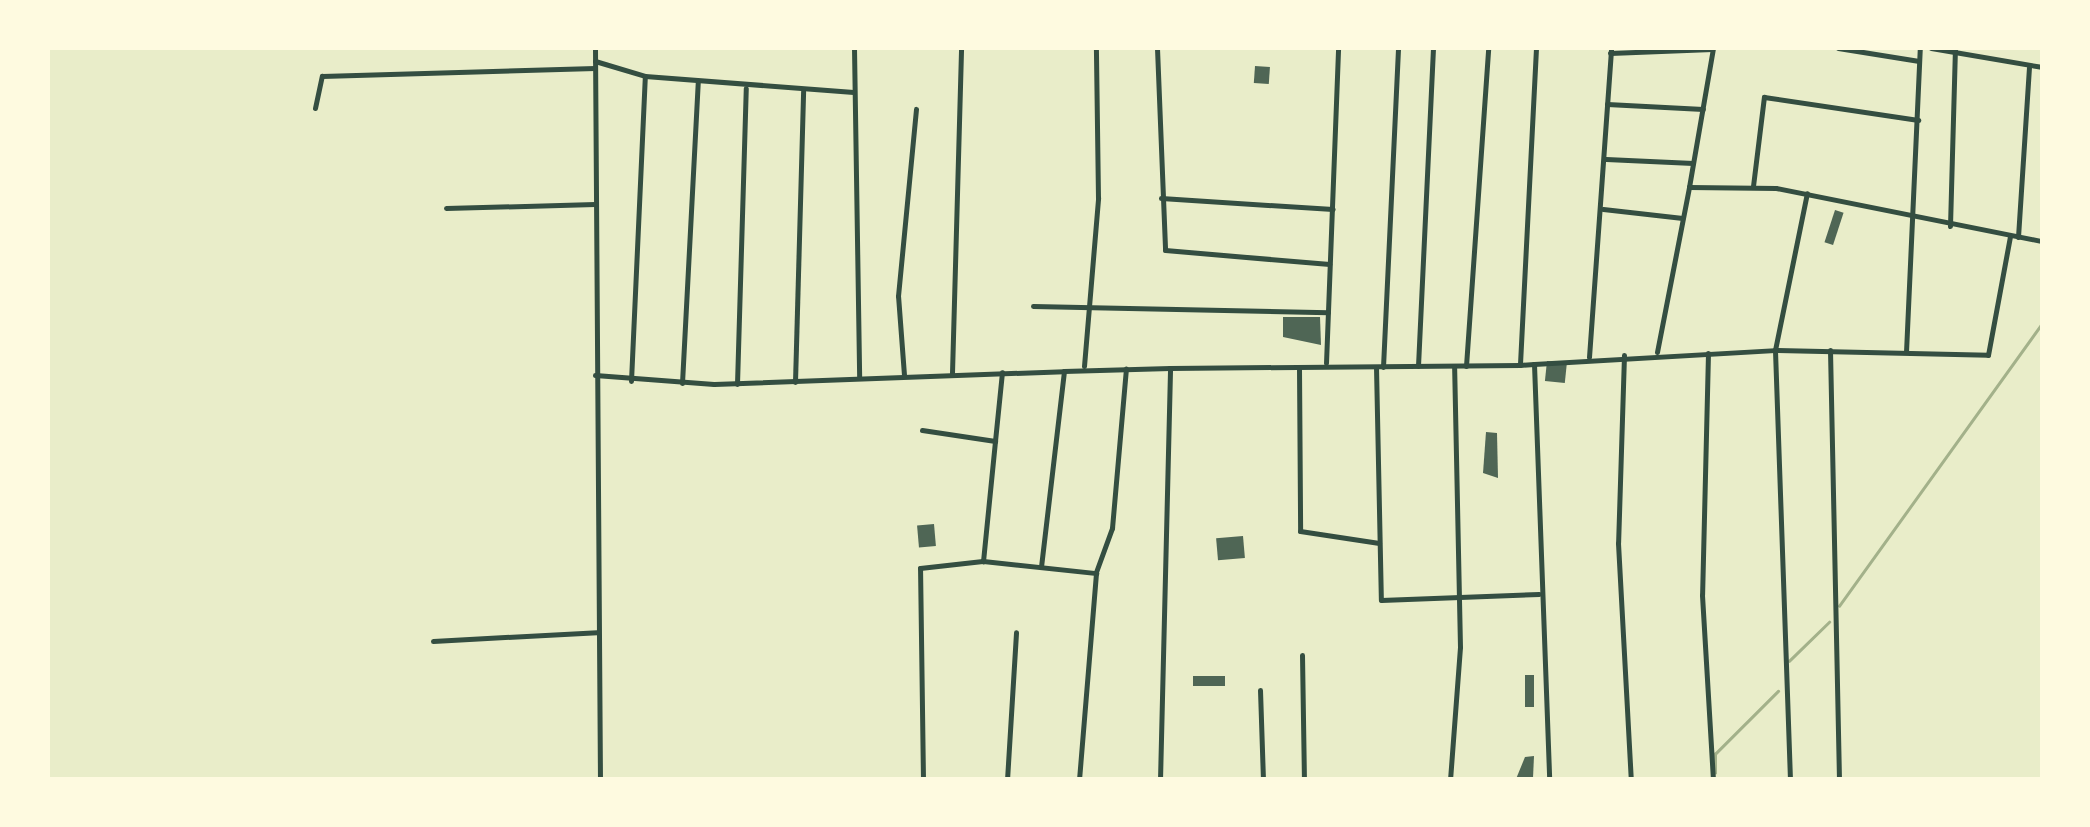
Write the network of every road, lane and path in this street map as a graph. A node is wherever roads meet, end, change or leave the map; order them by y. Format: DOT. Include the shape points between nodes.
graph roads {
  1 [pos="595,48"];
  2 [pos="854,48"];
  3 [pos="961,48"];
  4 [pos="1096,48"];
  5 [pos="1157,48"];
  6 [pos="1338,48"];
  7 [pos="1398,48"];
  8 [pos="1433,48"];
  9 [pos="1488,48"];
  10 [pos="1536,48"];
  11 [pos="1713,48"];
  12 [pos="1838,48"];
  13 [pos="1920,48"];
  14 [pos="1930,48"];
  15 [pos="1955,49"];
  16 [pos="1611,50"];
  17 [pos="1919,60"];
  18 [pos="595,65"];
  19 [pos="2029,67"];
  20 [pos="2042,67"];
  21 [pos="645,76"];
  22 [pos="698,82"];
  23 [pos="746,88"];
  24 [pos="803,91"];
  25 [pos="853,92"];
  26 [pos="1607,104"];
  27 [pos="315,108"];
  28 [pos="916,108"];
  29 [pos="1703,108"];
  30 [pos="1918,120"];
  31 [pos="1606,159"];
  32 [pos="1694,163"];
  33 [pos="1753,186"];
  34 [pos="1690,187"];
  35 [pos="1806,193"];
  36 [pos="1161,198"];
  37 [pos="595,204"];
  38 [pos="446,208"];
  39 [pos="1333,209"];
  40 [pos="1602,209"];
  41 [pos="1682,218"];
  42 [pos="1914,220"];
  43 [pos="1950,226"];
  44 [pos="2010,236"];
  45 [pos="2018,237"];
  46 [pos="2042,241"];
  47 [pos="1330,264"];
  48 [pos="1034,306"];
  49 [pos="1086,306"];
  50 [pos="1328,312"];
  51 [pos="1776,350"];
  52 [pos="1830,350"];
  53 [pos="1708,352"];
  54 [pos="1906,352"];
  55 [pos="1657,353"];
  56 [pos="1624,355"];
  57 [pos="1588,357"];
  58 [pos="1326,363"];
  59 [pos="1534,364"];
  60 [pos="1520,365"];
  61 [pos="1084,366"];
  62 [pos="1418,366"];
  63 [pos="1466,366"];
  64 [pos="1379,367"];
  65 [pos="1454,367"];
  66 [pos="1170,368"];
  67 [pos="1299,368"];
  68 [pos="1126,369"];
  69 [pos="1064,371"];
  70 [pos="1002,372"];
  71 [pos="952,373"];
  72 [pos="594,375"];
  73 [pos="904,375"];
  74 [pos="859,377"];
  75 [pos="631,382"];
  76 [pos="795,382"];
  77 [pos="682,383"];
  78 [pos="737,384"];
  79 [pos="922,430"];
  80 [pos="995,441"];
  81 [pos="1379,543"];
  82 [pos="983,561"];
  83 [pos="1042,567"];
  84 [pos="1096,572"];
  85 [pos="1540,594"];
  86 [pos="1460,600"];
  87 [pos="597,632"];
  88 [pos="1016,632"];
  89 [pos="433,641"];
  90 [pos="1302,655"];
  91 [pos="1260,690"];
  92 [pos="600,780"];
  93 [pos="923,780"];
  94 [pos="1007,780"];
  95 [pos="1079,780"];
  96 [pos="1160,780"];
  97 [pos="1262,780"];
  98 [pos="1304,780"];
  99 [pos="1450,780"];
  100 [pos="1549,780"];
  101 [pos="1631,780"];
  102 [pos="1713,780"];
  103 [pos="1790,780"];
  104 [pos="1840,780"];
  1 -- 18 [label="street"];
  2 -- 25 [label="street"];
  3 -- 71 [label="street"];
  4 -- 49 [label="street" via="1098,198"];
  5 -- 36 [label="street"];
  6 -- 39 [label="street"];
  7 -- 64 [label="street"];
  8 -- 62 [label="street"];
  9 -- 63 [label="street"];
  10 -- 60 [label="street"];
  11 -- 16 [label="street"];
  11 -- 29 [label="street"];
  12 -- 17 [label="street"];
  13 -- 17 [label="street"];
  14 -- 15 [label="street"];
  15 -- 19 [label="street"];
  15 -- 43 [label="street"];
  16 -- 26 [label="street"];
  17 -- 30 [label="street"];
  18 -- 21 [label="street"];
  18 -- 27 [label="street" via="322,76"];
  18 -- 37 [label="street"];
  19 -- 20 [label="street"];
  19 -- 45 [label="street"];
  21 -- 22 [label="street"];
  21 -- 75 [label="street"];
  22 -- 23 [label="street"];
  22 -- 77 [label="street"];
  23 -- 24 [label="street"];
  23 -- 78 [label="street"];
  24 -- 25 [label="street"];
  24 -- 76 [label="street"];
  25 -- 74 [label="street"];
  26 -- 29 [label="street"];
  26 -- 31 [label="street"];
  28 -- 73 [label="street" via="898,296"];
  29 -- 32 [label="street"];
  30 -- 33 [label="street" via="1764,97"];
  30 -- 42 [label="street"];
  31 -- 32 [label="street"];
  31 -- 40 [label="street"];
  32 -- 34 [label="street"];
  33 -- 34 [label="street"];
  33 -- 35 [label="street"];
  34 -- 41 [label="street"];
  35 -- 42 [label="street"];
  35 -- 51 [label="street"];
  36 -- 39 [label="street"];
  36 -- 47 [label="street" via="1168,252"];
  37 -- 38 [label="street"];
  37 -- 72 [label="street"];
  39 -- 47 [label="street"];
  40 -- 41 [label="street"];
  40 -- 57 [label="street"];
  41 -- 55 [label="street"];
  42 -- 43 [label="street"];
  42 -- 54 [label="street"];
  43 -- 44 [label="street"];
  44 -- 45 [label="street"];
  44 -- 54 [label="street" via="1988,355"];
  45 -- 46 [label="street"];
  47 -- 50 [label="street"];
  48 -- 49 [label="street"];
  49 -- 50 [label="street"];
  49 -- 61 [label="street"];
  50 -- 58 [label="street"];
  51 -- 52 [label="street"];
  51 -- 53 [label="street"];
  51 -- 103 [label="street"];
  52 -- 54 [label="street"];
  52 -- 104 [label="street"];
  53 -- 55 [label="street"];
  53 -- 102 [label="street" via="1702,595"];
  55 -- 56 [label="street"];
  56 -- 57 [label="street"];
  56 -- 101 [label="street" via="1618,543"];
  57 -- 59 [label="street"];
  58 -- 64 [label="street"];
  58 -- 67 [label="street"];
  59 -- 60 [label="street"];
  59 -- 85 [label="street"];
  60 -- 63 [label="street"];
  61 -- 68 [label="street"];
  61 -- 69 [label="street"];
  62 -- 64 [label="street"];
  62 -- 65 [label="street"];
  63 -- 65 [label="street"];
  64 -- 81 [label="street"];
  65 -- 86 [label="street"];
  66 -- 67 [label="street"];
  66 -- 68 [label="street"];
  66 -- 96 [label="street"];
  67 -- 81 [label="street" via="1300,532"];
  68 -- 84 [label="street" via="1112,528"];
  69 -- 70 [label="street"];
  69 -- 83 [label="street"];
  70 -- 71 [label="street"];
  70 -- 80 [label="street"];
  71 -- 73 [label="street"];
  72 -- 75 [label="street"];
  72 -- 87 [label="street"];
  73 -- 74 [label="street"];
  74 -- 76 [label="street"];
  75 -- 77 [label="street"];
  76 -- 78 [label="street"];
  77 -- 78 [label="street"];
  79 -- 80 [label="street"];
  80 -- 82 [label="street"];
  81 -- 86 [label="street" via="1381,600"];
  82 -- 83 [label="street"];
  82 -- 93 [label="street" via="920,568"];
  83 -- 84 [label="street"];
  84 -- 95 [label="street"];
  85 -- 86 [label="street"];
  85 -- 100 [label="street"];
  86 -- 99 [label="street"];
  87 -- 89 [label="street"];
  87 -- 92 [label="street"];
  88 -- 94 [label="street"];
  90 -- 98 [label="street"];
  91 -- 97 [label="street"];
}
